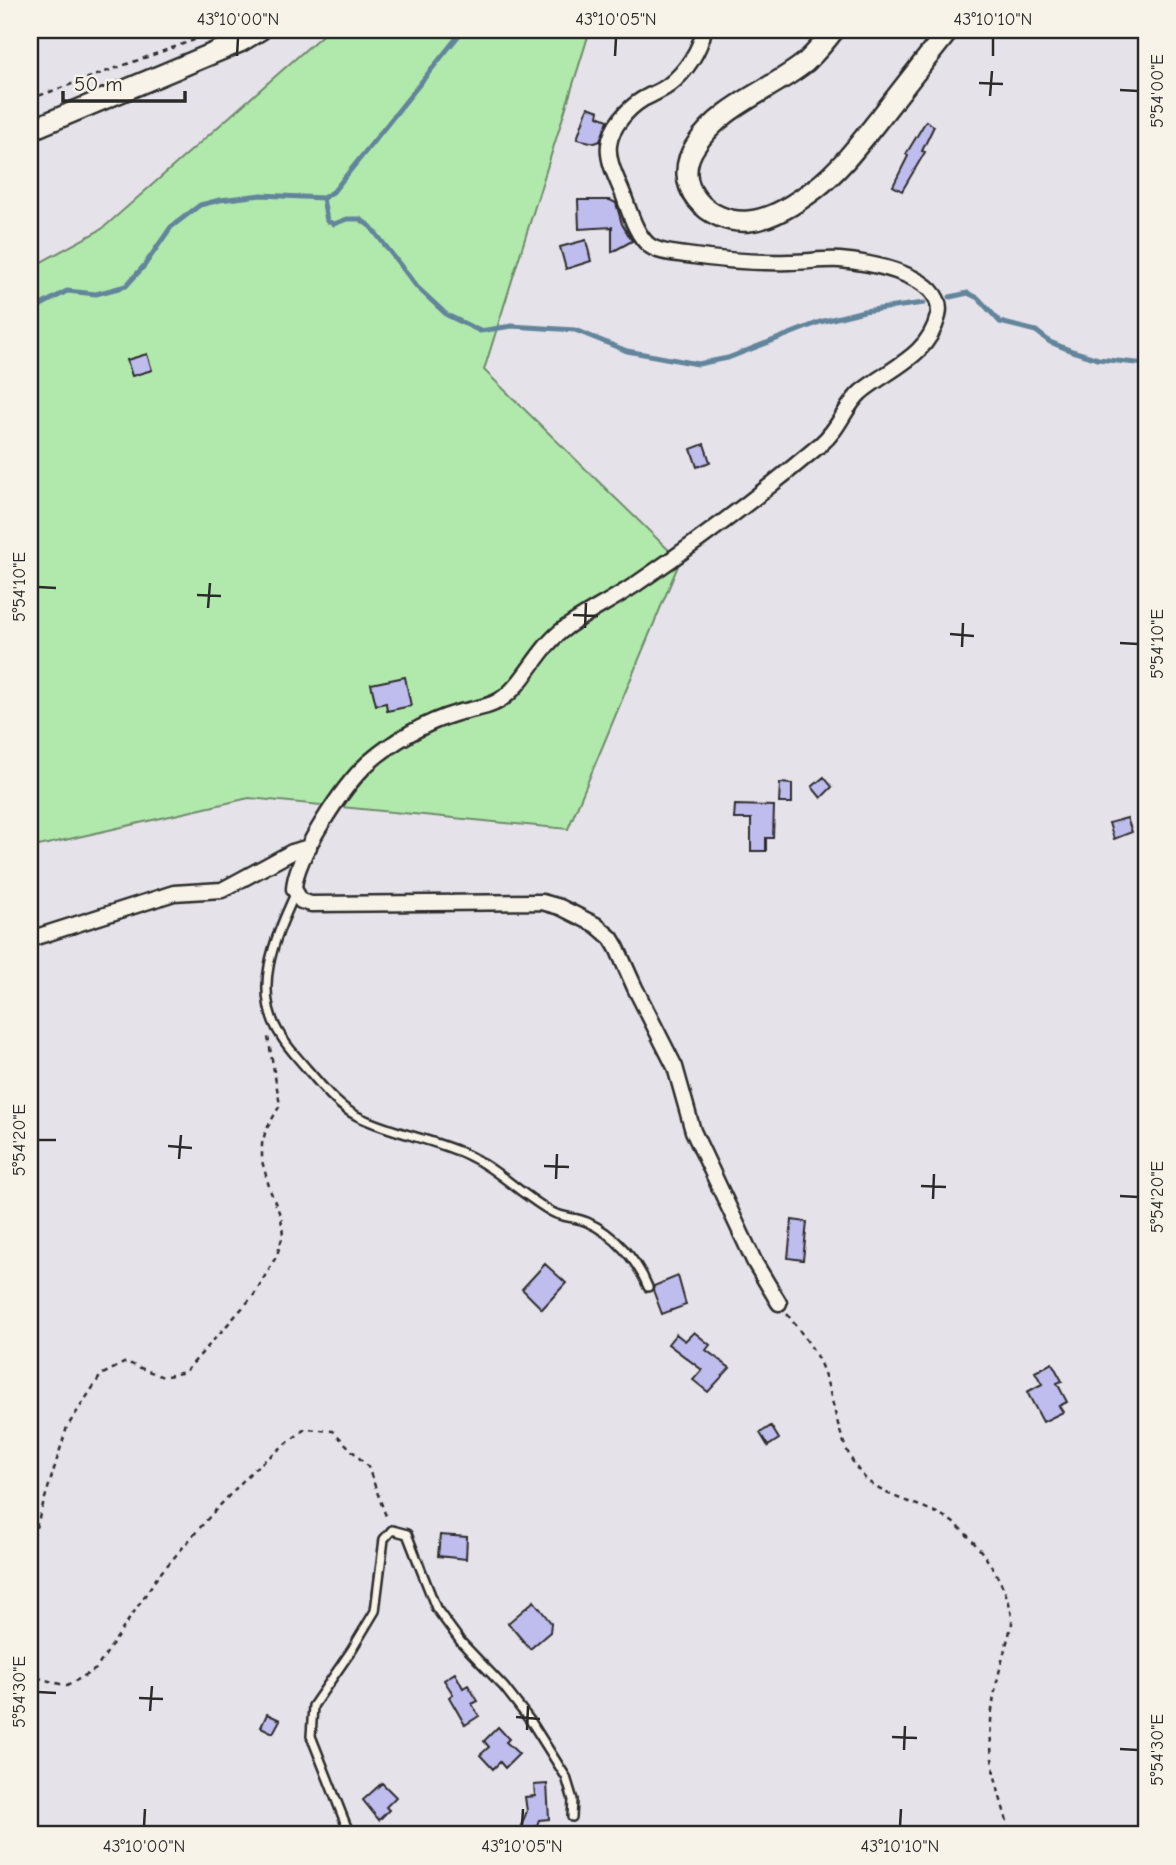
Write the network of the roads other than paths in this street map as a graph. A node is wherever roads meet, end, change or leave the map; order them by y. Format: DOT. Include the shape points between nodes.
graph roads {
  1 [pos="260,30"];
  2 [pos="704,30"];
  3 [pos="834,30"];
  4 [pos="949,30"];
  5 [pos="30,130"];
  6 [pos="309,847"];
  7 [pos="295,894"];
  8 [pos="30,939"];
  9 [pos="648,1287"];
  10 [pos="779,1303"];
  11 [pos="572,1818"];
  12 [pos="350,1835"];
  1 -- 5 [label="street"];
  2 -- 6 [label="street" via="696,52 673,82 639,101 611,136 612,166 643,238 657,249 690,256 774,262 842,260 899,272 920,281 933,294 939,310 934,327 911,358 859,394 821,445 715,528 562,630 502,699 424,727 367,764"];
  3 -- 4 [label="street" via="805,62 743,101 695,146 688,166 690,186 698,202 712,214 739,221 764,218 817,188 847,160"];
  6 -- 7 [label="street" via="294,882"];
  6 -- 8 [label="street" via="222,891 174,893"];
  7 -- 9 [label="lane" via="268,968 267,993 280,1035 327,1093 377,1124 462,1152 552,1212 594,1226 629,1254"];
  7 -- 10 [label="street" via="311,904 542,902 605,931 675,1066 693,1131 755,1263"];
  11 -- 12 [label="lane" via="573,1800 560,1766 533,1723 436,1608 408,1534 392,1530 384,1539 375,1611 313,1706 311,1736"];
}
